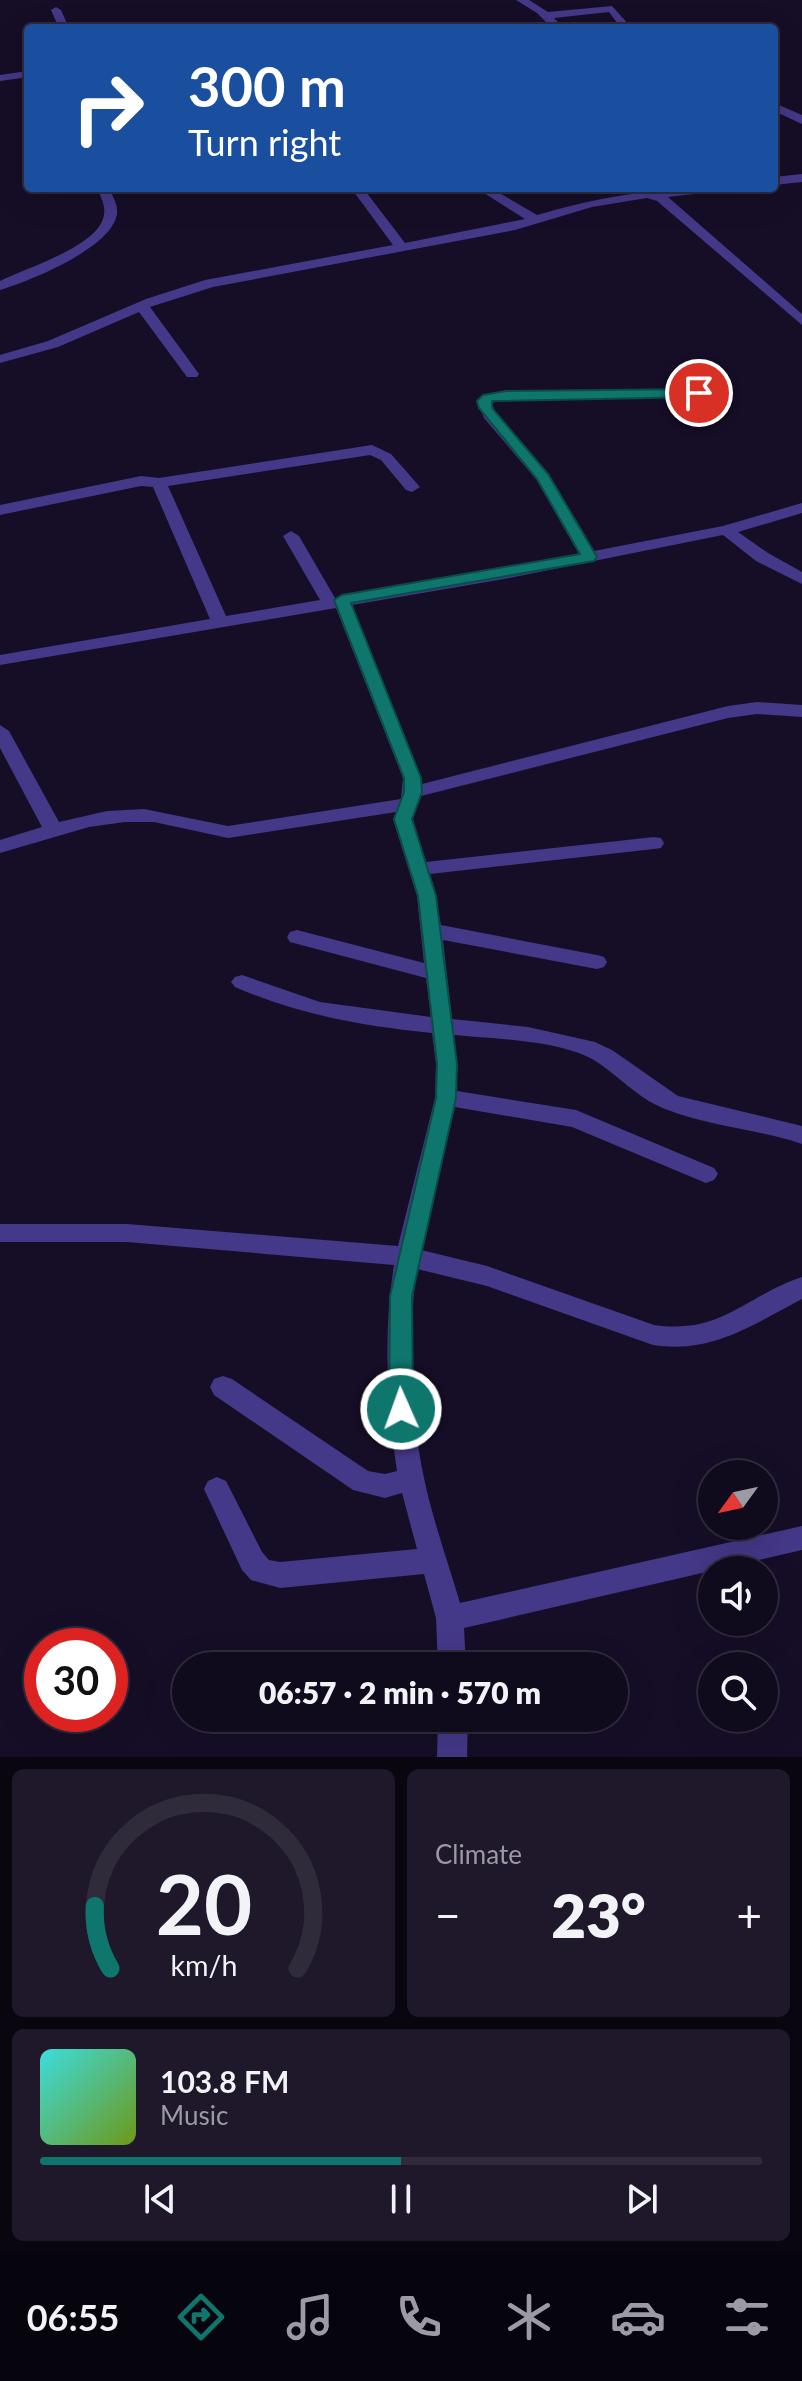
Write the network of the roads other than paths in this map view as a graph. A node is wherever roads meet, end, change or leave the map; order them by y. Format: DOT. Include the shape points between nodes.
graph roads {
  1 [pos="521,0"];
  2 [pos="56,10"];
  3 [pos="546,15"];
  4 [pos="62,24"];
  5 [pos="554,24"];
  6 [pos="623,24"];
  7 [pos="24,75"];
  8 [pos="0,78"];
  9 [pos="778,108"];
  10 [pos="802,120"];
  11 [pos="802,178"];
  12 [pos="778,180"];
  13 [pos="105,192"];
  14 [pos="360,192"];
  15 [pos="489,192"];
  16 [pos="647,192"];
  17 [pos="536,220"];
  18 [pos="401,246"];
  19 [pos="0,286"];
  20 [pos="142,306"];
  21 [pos="802,321"];
  22 [pos="0,359"];
  23 [pos="192,374"];
  24 [pos="723,394"];
  25 [pos="159,483"];
  26 [pos="412,487"];
  27 [pos="802,508"];
  28 [pos="0,510"];
  29 [pos="726,530"];
  30 [pos="291,536"];
  31 [pos="589,557"];
  32 [pos="802,579"];
  33 [pos="335,601"];
  34 [pos="220,622"];
  35 [pos="2,654"];
  36 [pos="802,711"];
  37 [pos="0,731"];
  38 [pos="410,798"];
  39 [pos="54,831"];
  40 [pos="654,843"];
  41 [pos="0,847"];
  42 [pos="419,869"];
  43 [pos="433,931"];
  44 [pos="297,937"];
  45 [pos="597,962"];
  46 [pos="436,973"];
  47 [pos="242,982"];
  48 [pos="441,1027"];
  49 [pos="446,1098"];
  50 [pos="802,1135"];
  51 [pos="706,1174"];
  52 [pos="0,1233"];
  53 [pos="407,1257"];
  54 [pos="802,1287"];
  55 [pos="223,1387"];
  56 [pos="411,1479"];
  57 [pos="217,1489"];
  58 [pos="802,1538"];
  59 [pos="435,1560"];
  60 [pos="450,1618"];
  61 [pos="451,1652"];
  62 [pos="453,1732"];
  63 [pos="452,1757"];
  1 -- 3 [label="street"];
  2 -- 4 [label="street"];
  3 -- 5 [label="street"];
  3 -- 6 [label="street" via="612,9"];
  7 -- 8 [label="street"];
  9 -- 10 [label="street"];
  11 -- 12 [label="street"];
  13 -- 19 [label="street" via="110,217 91,242"];
  14 -- 18 [label="street"];
  15 -- 17 [label="street"];
  16 -- 17 [label="street"];
  16 -- 21 [label="street"];
  17 -- 18 [label="street"];
  18 -- 20 [label="street" via="210,283"];
  20 -- 22 [label="street" via="53,344"];
  20 -- 23 [label="street"];
  24 -- 31 [label="street" via="506,395 484,401 489,415 543,477"];
  25 -- 26 [label="street" via="372,450 386,457"];
  25 -- 28 [label="street" via="141,481"];
  25 -- 34 [label="street"];
  27 -- 29 [label="street"];
  29 -- 31 [label="street"];
  29 -- 32 [label="street"];
  30 -- 33 [label="street"];
  31 -- 33 [label="street"];
  33 -- 34 [label="street"];
  33 -- 38 [label="street" via="407,759"];
  34 -- 35 [label="street"];
  36 -- 38 [label="street" via="728,712"];
  37 -- 39 [label="street"];
  38 -- 39 [label="street" via="228,832 147,815 118,815"];
  38 -- 42 [label="street" via="403,819"];
  39 -- 41 [label="street"];
  40 -- 42 [label="street"];
  42 -- 43 [label="street"];
  43 -- 45 [label="street"];
  43 -- 46 [label="street"];
  44 -- 46 [label="street"];
  46 -- 48 [label="street"];
  47 -- 48 [label="street" via="271,997 327,1010"];
  48 -- 49 [label="street"];
  48 -- 50 [label="street" via="569,1043 602,1054 669,1102"];
  49 -- 51 [label="street" via="576,1119"];
  49 -- 53 [label="street"];
  52 -- 53 [label="street" via="127,1233"];
  53 -- 54 [label="street" via="487,1276 653,1335 680,1339 715,1332"];
  53 -- 56 [label="street" via="399,1345"];
  55 -- 56 [label="street" via="362,1482 385,1486"];
  56 -- 59 [label="street"];
  57 -- 59 [label="street" via="261,1571 280,1575"];
  58 -- 60 [label="street"];
  59 -- 60 [label="street"];
  60 -- 61 [label="street"];
  62 -- 63 [label="street"];
}
